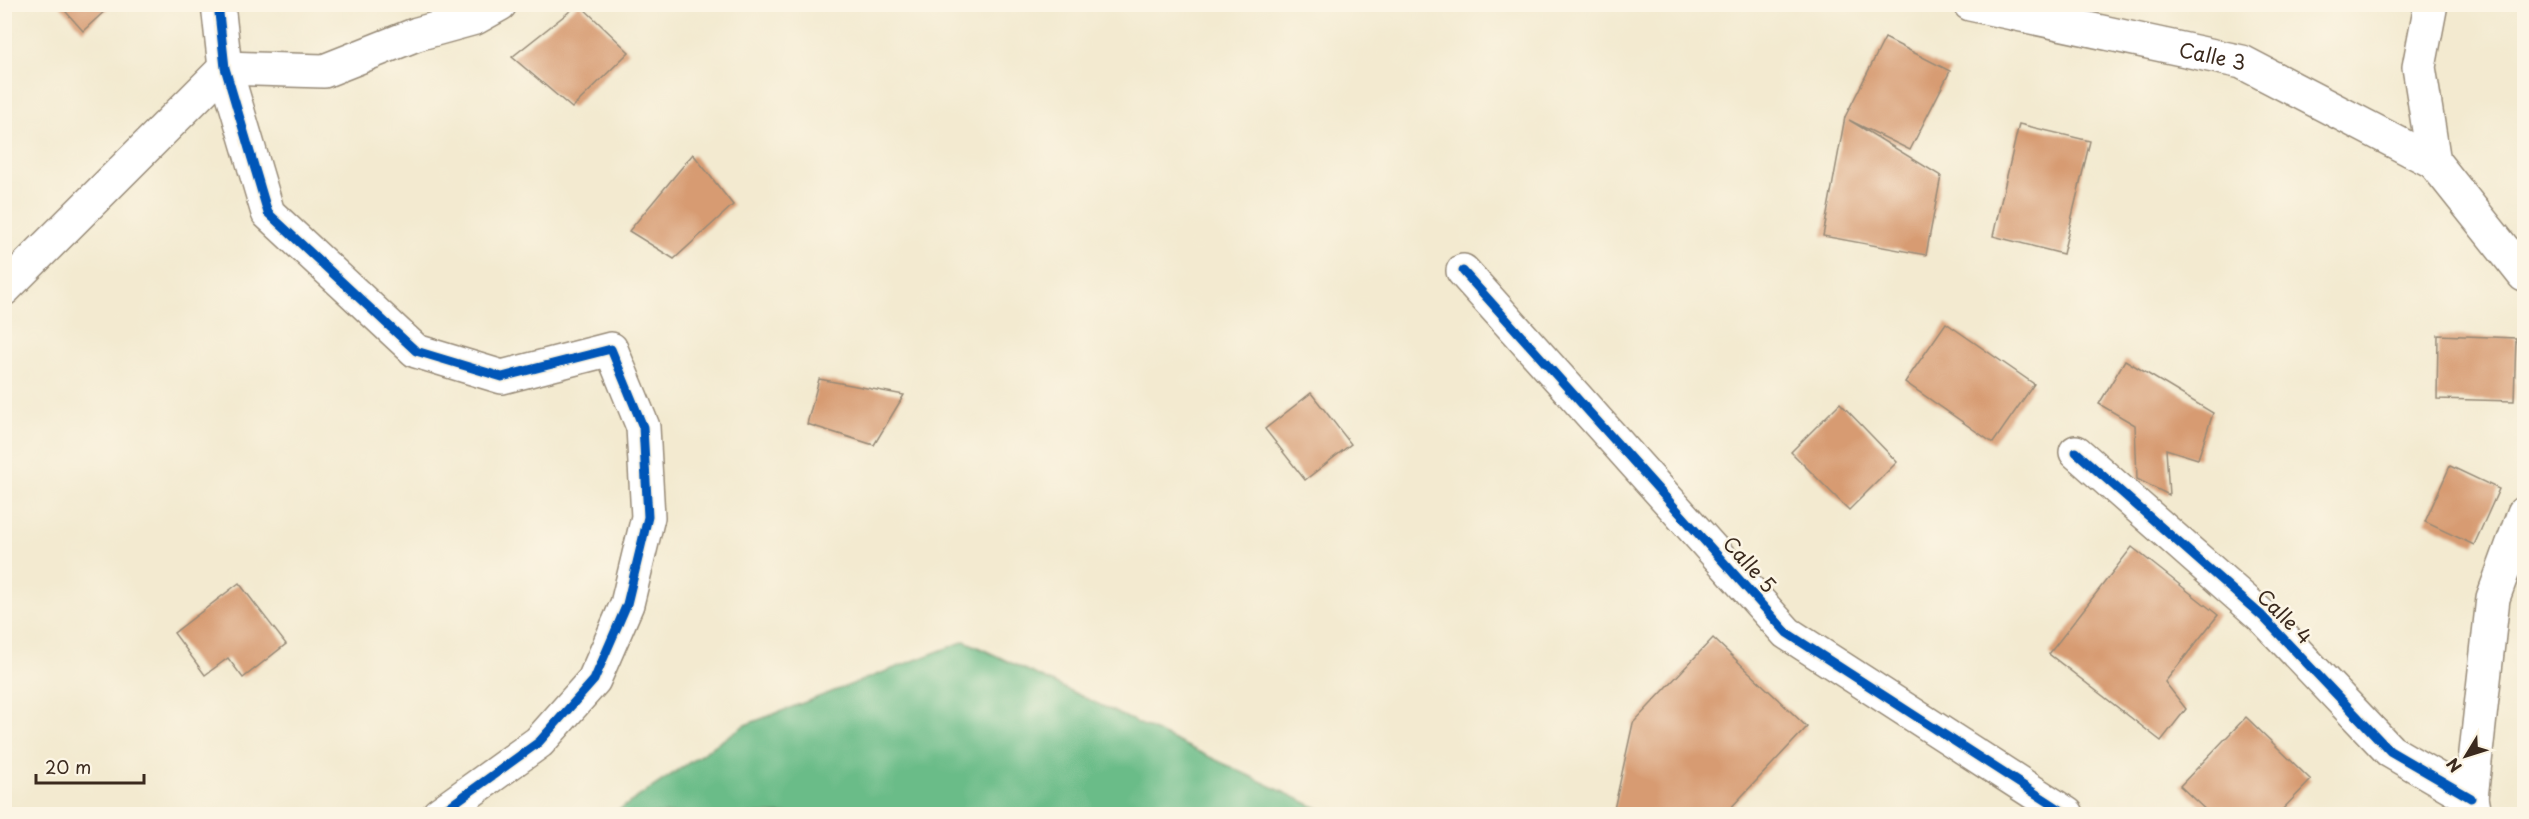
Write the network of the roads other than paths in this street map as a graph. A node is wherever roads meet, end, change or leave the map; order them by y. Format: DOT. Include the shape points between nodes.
graph roads {
  1 [pos="218,4"];
  2 [pos="500,4"];
  3 [pos="1970,4"];
  4 [pos="2431,4"];
  5 [pos="225,68"];
  6 [pos="2434,162"];
  7 [pos="1463,271"];
  8 [pos="2524,275"];
  9 [pos="4,289"];
  10 [pos="2076,452"];
  11 [pos="2524,513"];
  12 [pos="2473,806"];
  13 [pos="439,814"];
  14 [pos="2067,814"];
  1 -- 5 [label="street"];
  2 -- 5 [label="street" via="475,18 417,34 324,70"];
  3 -- 6 [label="street, Calle 3" via="2242,62"];
  4 -- 6 [label="street" via="2419,67"];
  5 -- 9 [label="street"];
  5 -- 13 [label="street" via="268,213 416,351 502,377 611,349 643,427 648,517 627,604 594,680 539,742"];
  6 -- 8 [label="street"];
  7 -- 14 [label="street, Calle 5" via="1787,633"];
  10 -- 12 [label="street, Calle 4" via="2262,616 2390,751"];
  11 -- 12 [label="street" via="2493,598"];
}
